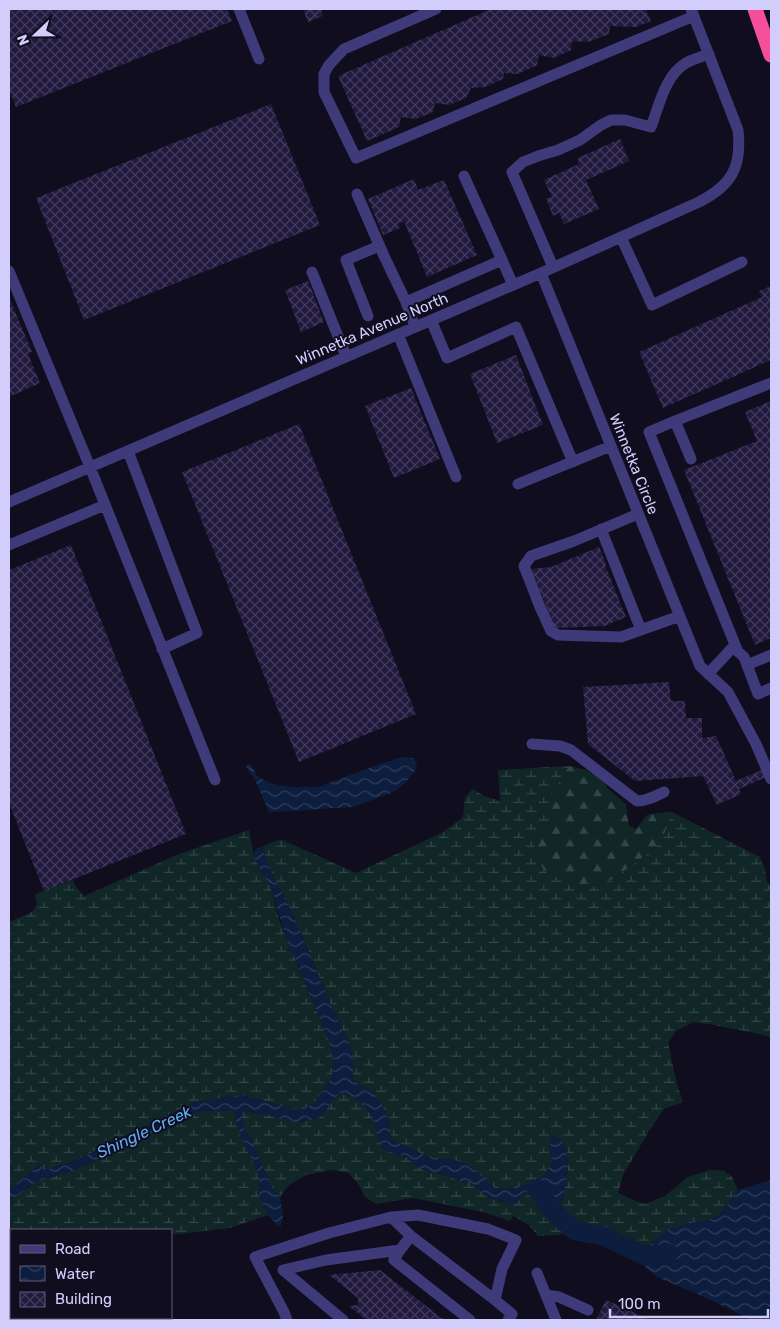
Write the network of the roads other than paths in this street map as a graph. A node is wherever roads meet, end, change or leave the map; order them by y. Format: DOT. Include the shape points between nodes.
graph roads {
  1 [pos="239,9"];
  2 [pos="436,9"];
  3 [pos="755,9"];
  4 [pos="692,12"];
  5 [pos="708,54"];
  6 [pos="771,55"];
  7 [pos="259,59"];
  8 [pos="464,176"];
  9 [pos="357,194"];
  10 [pos="621,237"];
  11 [pos="379,246"];
  12 [pos="502,260"];
  13 [pos="742,262"];
  14 [pos="553,268"];
  15 [pos="9,271"];
  16 [pos="312,272"];
  17 [pos="541,273"];
  18 [pos="513,285"];
  19 [pos="406,302"];
  20 [pos="368,316"];
  21 [pos="431,320"];
  22 [pos="415,327"];
  23 [pos="398,334"];
  24 [pos="346,356"];
  25 [pos="771,383"];
  26 [pos="675,421"];
  27 [pos="611,446"];
  28 [pos="128,451"];
  29 [pos="690,459"];
  30 [pos="573,462"];
  31 [pos="90,467"];
  32 [pos="456,477"];
  33 [pos="518,484"];
  34 [pos="9,502"];
  35 [pos="105,505"];
  36 [pos="638,514"];
  37 [pos="601,529"];
  38 [pos="9,545"];
  39 [pos="680,616"];
  40 [pos="642,630"];
  41 [pos="162,649"];
  42 [pos="738,652"];
  43 [pos="771,655"];
  44 [pos="747,665"];
  45 [pos="708,674"];
  46 [pos="771,688"];
  47 [pos="532,744"];
  48 [pos="771,779"];
  49 [pos="215,780"];
  50 [pos="664,792"];
  51 [pos="391,1217"];
  52 [pos="411,1236"];
  53 [pos="400,1250"];
  54 [pos="284,1270"];
  55 [pos="537,1273"];
  56 [pos="267,1280"];
  57 [pos="546,1295"];
  58 [pos="495,1300"];
  59 [pos="588,1310"];
  60 [pos="286,1320"];
  61 [pos="343,1320"];
  62 [pos="470,1320"];
  63 [pos="508,1320"];
  64 [pos="556,1320"];
  1 -- 7 [label="street"];
  2 -- 4 [label="street" via="344,49 324,74 324,92 356,158"];
  3 -- 6 [label="highway"];
  4 -- 5 [label="street"];
  5 -- 10 [label="street, Winnetka Avenue North" via="738,130 739,149 730,179 710,196"];
  5 -- 14 [label="street" via="679,68 667,85 651,128 625,120 611,120 580,140 523,162 512,172"];
  8 -- 12 [label="street"];
  9 -- 11 [label="street"];
  10 -- 13 [label="street" via="652,305"];
  10 -- 14 [label="street, Winnetka Avenue North"];
  11 -- 19 [label="street"];
  11 -- 20 [label="street" via="346,260"];
  12 -- 18 [label="street"];
  12 -- 19 [label="street"];
  14 -- 17 [label="street, Winnetka Avenue North"];
  15 -- 31 [label="street"];
  16 -- 24 [label="street"];
  17 -- 18 [label="street, Winnetka Avenue North"];
  17 -- 27 [label="street, Winnetka Circle"];
  18 -- 21 [label="street, Winnetka Avenue North"];
  19 -- 22 [label="street"];
  21 -- 22 [label="street, Winnetka Avenue North"];
  21 -- 30 [label="street" via="447,358 516,327"];
  22 -- 23 [label="street, Winnetka Avenue North"];
  23 -- 24 [label="street, Winnetka Avenue North"];
  23 -- 32 [label="street"];
  24 -- 28 [label="street, Winnetka Avenue North"];
  25 -- 26 [label="street"];
  26 -- 29 [label="street"];
  26 -- 42 [label="street" via="650,432"];
  27 -- 30 [label="street"];
  27 -- 36 [label="street, Winnetka Circle"];
  28 -- 31 [label="street, Winnetka Avenue North"];
  28 -- 41 [label="street" via="198,633"];
  30 -- 33 [label="street"];
  31 -- 34 [label="street, Winnetka Avenue North"];
  31 -- 35 [label="street"];
  35 -- 38 [label="street"];
  35 -- 41 [label="street"];
  36 -- 37 [label="street"];
  36 -- 39 [label="street, Winnetka Circle"];
  37 -- 40 [label="street"];
  37 -- 40 [label="street" via="531,556 524,566 540,607 551,631 558,635 621,637"];
  39 -- 40 [label="street"];
  39 -- 45 [label="street, Winnetka Circle" via="700,666"];
  41 -- 49 [label="street"];
  42 -- 44 [label="street"];
  42 -- 45 [label="street" via="733,647"];
  43 -- 44 [label="street"];
  44 -- 46 [label="street" via="758,694"];
  45 -- 48 [label="street" via="728,692"];
  47 -- 50 [label="street" via="570,750 637,801"];
  51 -- 52 [label="street"];
  51 -- 56 [label="street" via="329,1232 254,1257"];
  51 -- 58 [label="street" via="425,1217 488,1229 516,1240 502,1269"];
  52 -- 53 [label="street"];
  52 -- 58 [label="street"];
  53 -- 54 [label="street" via="326,1260"];
  53 -- 62 [label="street" via="394,1260"];
  54 -- 56 [label="street"];
  54 -- 61 [label="street"];
  55 -- 57 [label="street"];
  56 -- 60 [label="street"];
  57 -- 59 [label="street"];
  57 -- 64 [label="street"];
  58 -- 63 [label="street" via="512,1314"];
}
